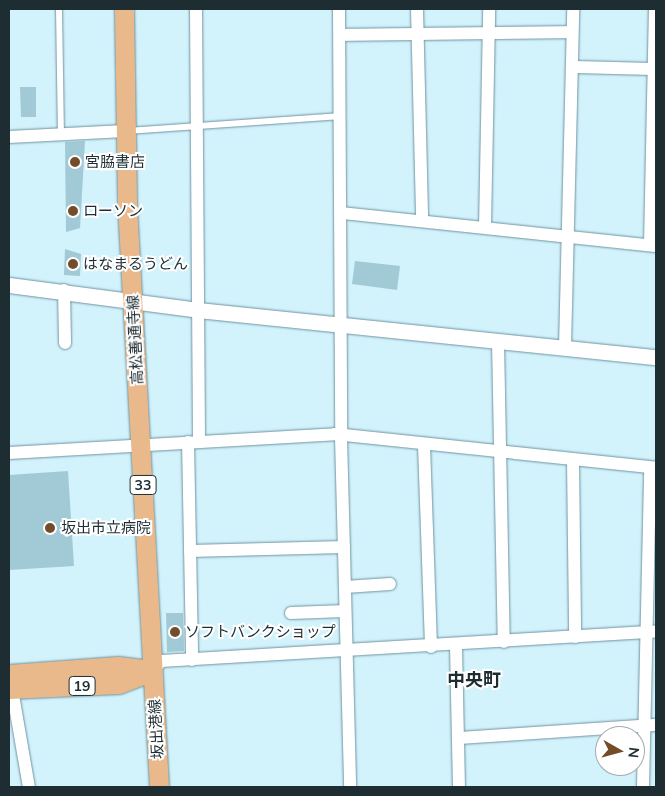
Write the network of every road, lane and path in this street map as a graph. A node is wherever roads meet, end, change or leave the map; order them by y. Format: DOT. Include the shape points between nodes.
graph roads {
  1 [pos="59,9"];
  2 [pos="124,9"];
  3 [pos="196,9"];
  4 [pos="339,9"];
  5 [pos="418,9"];
  6 [pos="489,9"];
  7 [pos="573,9"];
  8 [pos="655,9"];
  9 [pos="572,32"];
  10 [pos="488,33"];
  11 [pos="418,34"];
  12 [pos="340,35"];
  13 [pos="572,67"];
  14 [pos="655,69"];
  15 [pos="341,116"];
  16 [pos="196,126"];
  17 [pos="125,131"];
  18 [pos="61,134"];
  19 [pos="9,138"];
  20 [pos="342,213"];
  21 [pos="422,221"];
  22 [pos="485,228"];
  23 [pos="568,236"];
  24 [pos="653,245"];
  25 [pos="9,285"];
  26 [pos="64,290"];
  27 [pos="133,300"];
  28 [pos="198,310"];
  29 [pos="342,325"];
  30 [pos="498,341"];
  31 [pos="65,343"];
  32 [pos="565,347"];
  33 [pos="656,357"];
  34 [pos="341,436"];
  35 [pos="193,441"];
  36 [pos="141,444"];
  37 [pos="424,445"];
  38 [pos="9,453"];
  39 [pos="498,453"];
  40 [pos="573,461"];
  41 [pos="653,468"];
  42 [pos="344,547"];
  43 [pos="190,551"];
  44 [pos="390,584"];
  45 [pos="344,587"];
  46 [pos="345,610"];
  47 [pos="291,613"];
  48 [pos="651,632"];
  49 [pos="575,637"];
  50 [pos="504,642"];
  51 [pos="456,646"];
  52 [pos="431,647"];
  53 [pos="346,653"];
  54 [pos="192,660"];
  55 [pos="153,671"];
  56 [pos="10,684"];
  57 [pos="650,725"];
  58 [pos="458,738"];
  59 [pos="28,787"];
  60 [pos="159,787"];
  61 [pos="350,787"];
  62 [pos="459,787"];
  63 [pos="643,787"];
  1 -- 18 [label="lane"];
  2 -- 17 [label="main road, 高松善通寺線 / 33"];
  3 -- 16 [label="street"];
  4 -- 12 [label="street"];
  5 -- 11 [label="street"];
  6 -- 10 [label="street"];
  7 -- 9 [label="street"];
  8 -- 14 [label="street"];
  9 -- 10 [label="street"];
  9 -- 13 [label="street"];
  10 -- 11 [label="street"];
  10 -- 22 [label="street"];
  11 -- 12 [label="street"];
  11 -- 21 [label="street"];
  12 -- 15 [label="street"];
  13 -- 14 [label="street"];
  13 -- 23 [label="street"];
  14 -- 24 [label="street"];
  15 -- 16 [label="lane"];
  15 -- 20 [label="street"];
  16 -- 17 [label="lane"];
  16 -- 28 [label="street"];
  17 -- 18 [label="street"];
  17 -- 27 [label="main road, 高松善通寺線 / 33"];
  18 -- 19 [label="street"];
  20 -- 21 [label="street"];
  20 -- 29 [label="street"];
  21 -- 22 [label="street"];
  22 -- 23 [label="street"];
  23 -- 24 [label="street"];
  23 -- 32 [label="street"];
  25 -- 26 [label="street"];
  26 -- 27 [label="street"];
  26 -- 31 [label="street"];
  27 -- 28 [label="street"];
  27 -- 36 [label="main road, 高松善通寺線 / 33"];
  28 -- 29 [label="street"];
  28 -- 35 [label="street"];
  29 -- 30 [label="street"];
  29 -- 34 [label="street"];
  30 -- 32 [label="street"];
  30 -- 39 [label="street"];
  32 -- 33 [label="street"];
  34 -- 35 [label="street"];
  34 -- 37 [label="street"];
  34 -- 42 [label="street"];
  35 -- 36 [label="street"];
  35 -- 43 [label="street"];
  36 -- 38 [label="street"];
  36 -- 55 [label="main road, 高松善通寺線 / 33"];
  37 -- 39 [label="street"];
  37 -- 52 [label="street"];
  39 -- 40 [label="street"];
  39 -- 50 [label="street"];
  40 -- 41 [label="street"];
  40 -- 49 [label="street"];
  41 -- 48 [label="street"];
  42 -- 43 [label="street"];
  42 -- 45 [label="street"];
  43 -- 54 [label="street"];
  44 -- 45 [label="street"];
  45 -- 46 [label="street"];
  46 -- 47 [label="street"];
  46 -- 53 [label="street"];
  48 -- 49 [label="street"];
  48 -- 57 [label="street"];
  49 -- 50 [label="street"];
  50 -- 51 [label="street"];
  51 -- 52 [label="street"];
  51 -- 58 [label="street"];
  52 -- 53 [label="street"];
  53 -- 54 [label="street"];
  53 -- 61 [label="street"];
  54 -- 55 [label="street" via="161,662"];
  55 -- 56 [label="main road, 19" via="118,666"];
  55 -- 60 [label="main road, 坂出港線"];
  56 -- 59 [label="street"];
  57 -- 58 [label="street"];
  57 -- 63 [label="street"];
  58 -- 62 [label="street"];
}
